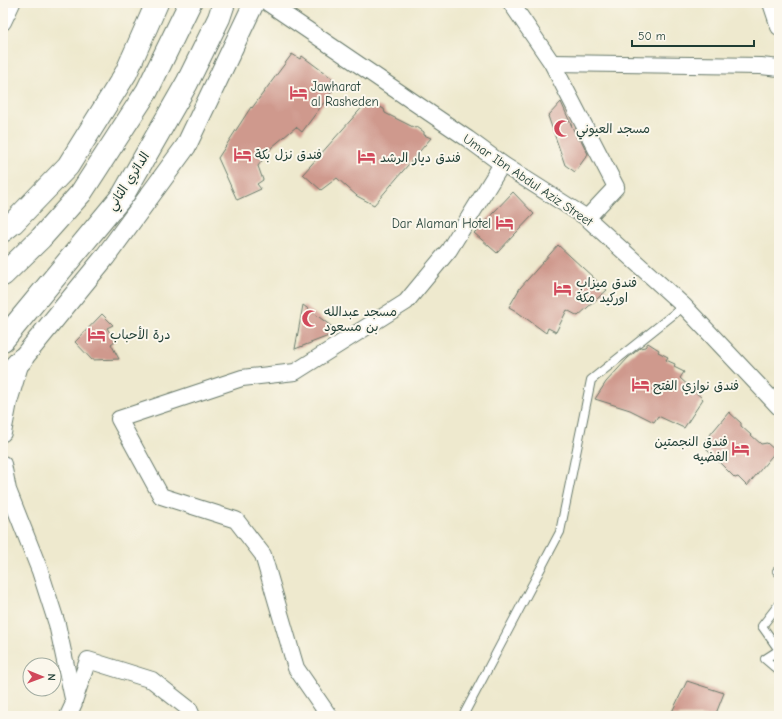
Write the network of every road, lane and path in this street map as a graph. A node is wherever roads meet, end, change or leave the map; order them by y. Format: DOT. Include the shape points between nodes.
graph roads {
  1 [pos="12,3"];
  2 [pos="157,3"];
  3 [pos="190,3"];
  4 [pos="224,3"];
  5 [pos="254,3"];
  6 [pos="268,3"];
  7 [pos="511,3"];
  8 [pos="771,3"];
  9 [pos="3,22"];
  10 [pos="779,27"];
  11 [pos="552,63"];
  12 [pos="779,68"];
  13 [pos="502,164"];
  14 [pos="587,218"];
  15 [pos="3,231"];
  16 [pos="3,275"];
  17 [pos="684,306"];
  18 [pos="3,340"];
  19 [pos="22,359"];
  20 [pos="3,379"];
  21 [pos="779,407"];
  22 [pos="4,425"];
  23 [pos="3,464"];
  24 [pos="779,569"];
  25 [pos="779,573"];
  26 [pos="779,604"];
  27 [pos="779,671"];
  28 [pos="71,709"];
  29 [pos="192,716"];
  30 [pos="329,716"];
  31 [pos="463,716"];
  1 -- 9 [label="street"];
  2 -- 15 [label="highway" via="126,73 68,166"];
  3 -- 16 [label="highway" via="147,91 81,193 41,238"];
  4 -- 18 [label="highway, الدائري الثاني" via="187,83 123,195"];
  5 -- 19 [label="street" via="186,146 105,258"];
  6 -- 13 [label="street, Umar Ibn Abdul Aziz Street"];
  7 -- 11 [label="street"];
  8 -- 10 [label="street"];
  11 -- 12 [label="street"];
  11 -- 14 [label="street" via="616,187"];
  13 -- 14 [label="street, Umar Ibn Abdul Aziz Street"];
  13 -- 30 [label="street" via="449,250 406,302 294,372 242,378 120,419 161,496 236,520 263,554 296,668"];
  14 -- 17 [label="street, Umar Ibn Abdul Aziz Street"];
  17 -- 21 [label="street, Umar Ibn Abdul Aziz Street"];
  17 -- 31 [label="lane" via="590,380 560,532"];
  19 -- 20 [label="highway"];
  19 -- 22 [label="street"];
  23 -- 28 [label="street" via="8,490 40,571 57,624"];
  24 -- 25 [label="lane"];
  26 -- 27 [label="lane" via="762,626 779,650 765,659"];
  28 -- 29 [label="street" via="88,660 152,680 189,710"];
}
